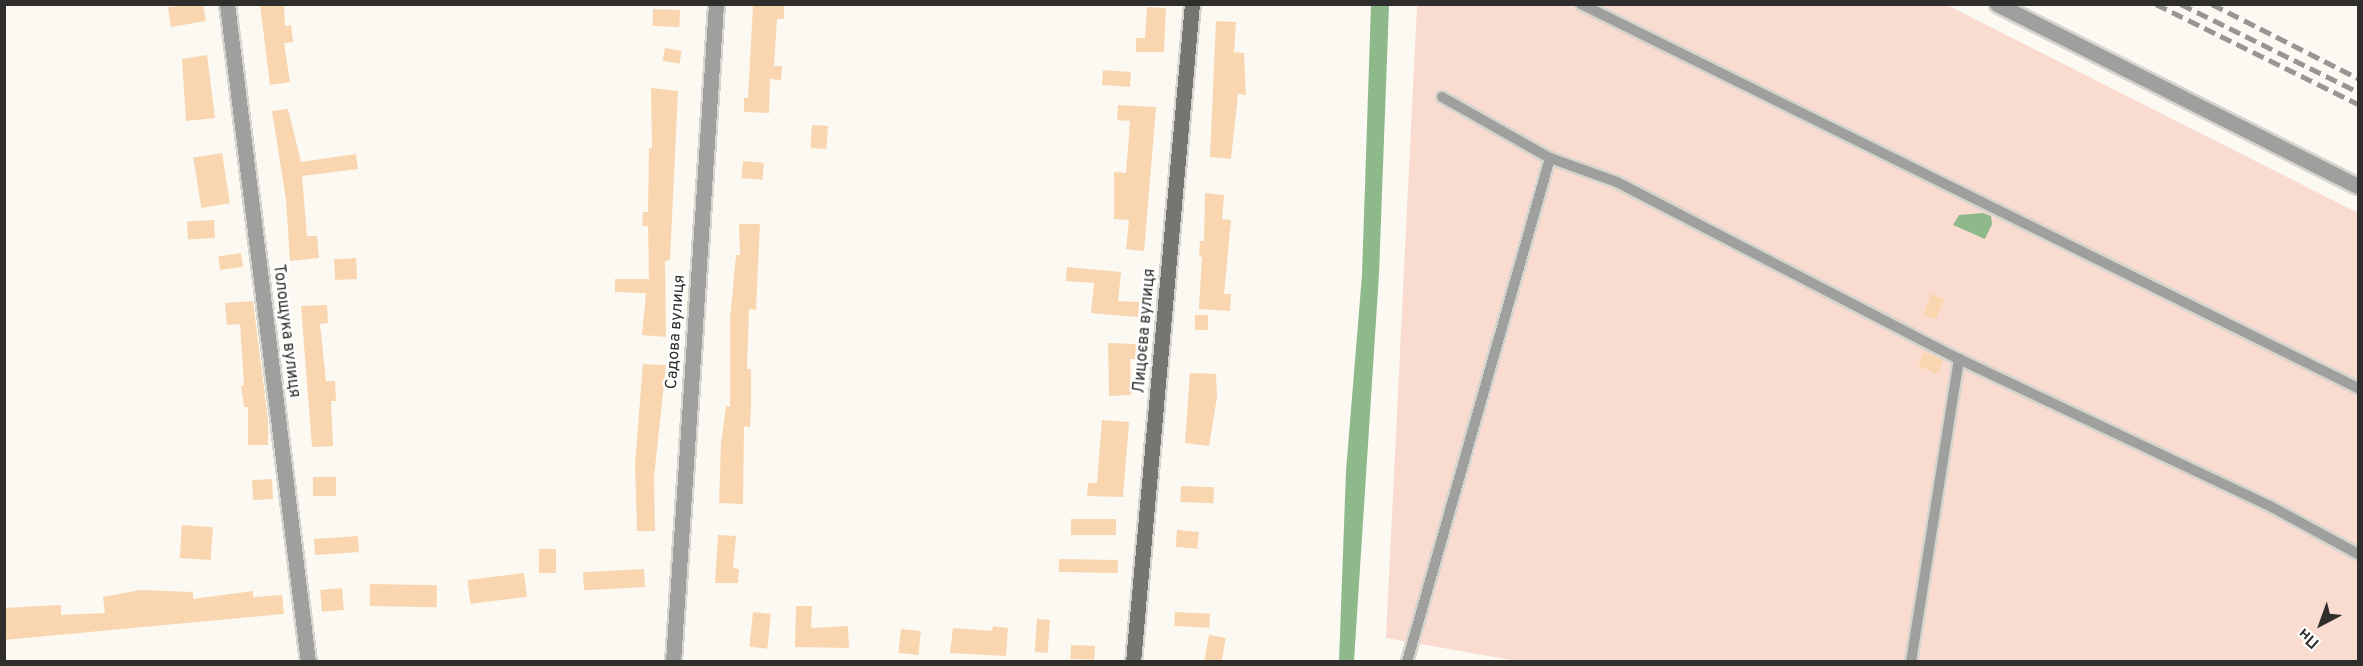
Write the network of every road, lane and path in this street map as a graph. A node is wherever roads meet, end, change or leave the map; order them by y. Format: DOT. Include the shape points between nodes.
graph roads {
  1 [pos="227,4"];
  2 [pos="716,4"];
  3 [pos="1192,4"];
  4 [pos="1581,4"];
  5 [pos="1997,4"];
  6 [pos="1442,97"];
  7 [pos="1550,158"];
  8 [pos="2358,186"];
  9 [pos="1959,359"];
  10 [pos="2358,388"];
  11 [pos="2358,554"];
  12 [pos="308,662"];
  13 [pos="673,662"];
  14 [pos="1133,662"];
  15 [pos="1407,662"];
  16 [pos="1911,662"];
  1 -- 12 [label="street, Толощука вулиця"];
  2 -- 13 [label="street, Садова вулиця"];
  3 -- 14 [label="street, Лицоєва вулиця"];
  4 -- 10 [label="lane"];
  5 -- 8 [label="street"];
  6 -- 7 [label="lane"];
  7 -- 9 [label="lane" via="1626,187"];
  7 -- 15 [label="lane"];
  9 -- 11 [label="lane" via="2270,506"];
  9 -- 16 [label="lane"];
}
